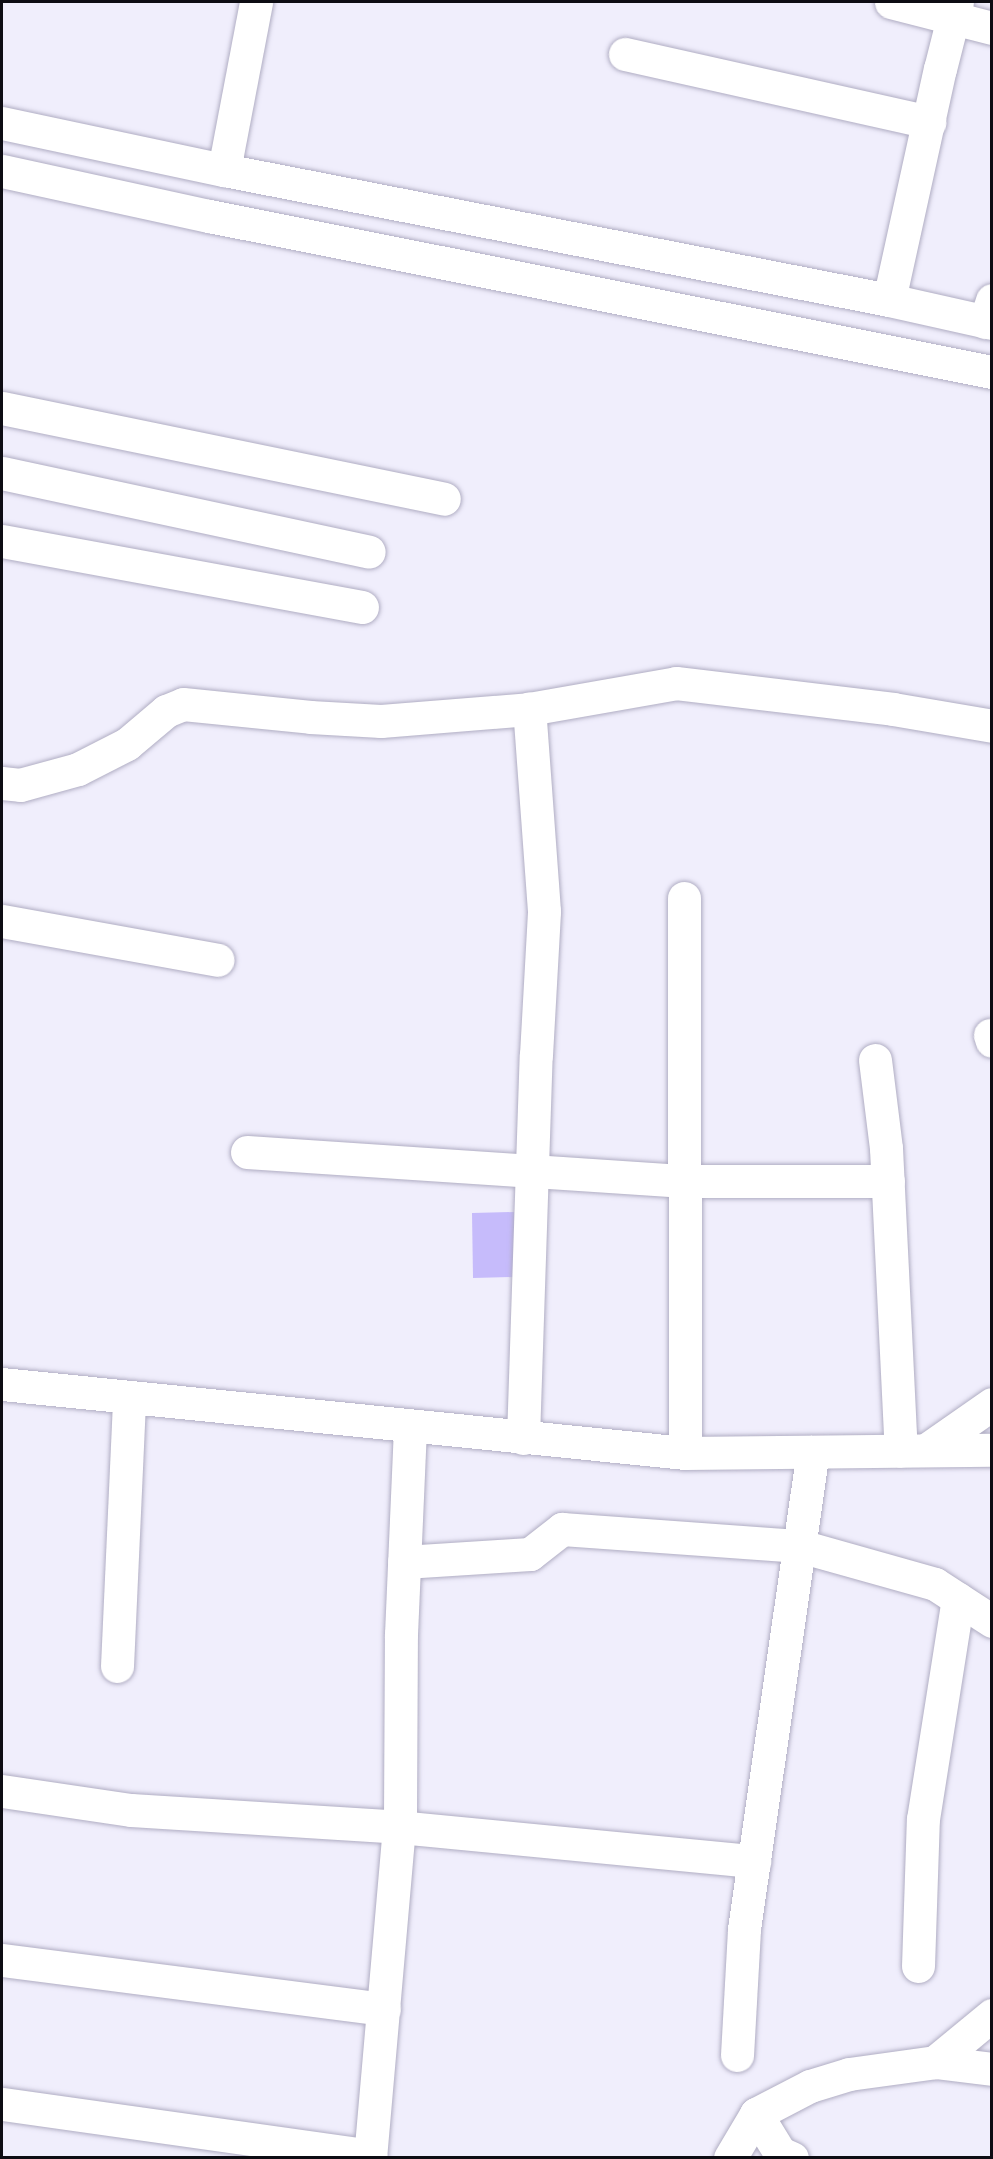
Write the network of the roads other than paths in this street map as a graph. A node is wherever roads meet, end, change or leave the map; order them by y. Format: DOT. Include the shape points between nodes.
graph roads {
  1 [pos="256,2"];
  2 [pos="891,2"];
  3 [pos="955,9"];
  4 [pos="992,28"];
  5 [pos="625,54"];
  6 [pos="929,122"];
  7 [pos="2,123"];
  8 [pos="224,170"];
  9 [pos="2,171"];
  10 [pos="889,300"];
  11 [pos="989,315"];
  12 [pos="992,372"];
  13 [pos="2,408"];
  14 [pos="2,473"];
  15 [pos="444,499"];
  16 [pos="2,541"];
  17 [pos="369,552"];
  18 [pos="362,607"];
  19 [pos="529,709"];
  20 [pos="992,726"];
  21 [pos="2,783"];
  22 [pos="684,898"];
  23 [pos="2,921"];
  24 [pos="218,960"];
  25 [pos="875,1060"];
  26 [pos="248,1152"];
  27 [pos="532,1172"];
  28 [pos="685,1181"];
  29 [pos="888,1181"];
  30 [pos="2,1384"];
  31 [pos="129,1398"];
  32 [pos="992,1404"];
  33 [pos="410,1426"];
  34 [pos="523,1438"];
  35 [pos="992,1450"];
  36 [pos="913,1451"];
  37 [pos="813,1452"];
  38 [pos="686,1453"];
  39 [pos="800,1546"];
  40 [pos="404,1562"];
  41 [pos="958,1599"];
  42 [pos="992,1621"];
  43 [pos="117,1666"];
  44 [pos="2,1791"];
  45 [pos="398,1827"];
  46 [pos="754,1861"];
  47 [pos="2,1960"];
  48 [pos="918,1966"];
  49 [pos="384,2009"];
  50 [pos="992,2015"];
  51 [pos="737,2055"];
  52 [pos="934,2062"];
  53 [pos="992,2068"];
  54 [pos="2,2104"];
  55 [pos="756,2114"];
  56 [pos="370,2157"];
  57 [pos="730,2157"];
  58 [pos="792,2157"];
  1 -- 8 [label="street"];
  2 -- 3 [label="street"];
  3 -- 4 [label="street"];
  3 -- 6 [label="street"];
  5 -- 6 [label="street"];
  6 -- 10 [label="street"];
  7 -- 8 [label="street"];
  8 -- 10 [label="street"];
  9 -- 12 [label="street"];
  10 -- 11 [label="street"];
  13 -- 15 [label="street"];
  14 -- 17 [label="street"];
  16 -- 18 [label="street"];
  19 -- 20 [label="street" via="676,683 893,709"];
  19 -- 21 [label="street" via="381,721 183,705 166,711 127,744 78,769 20,785"];
  19 -- 27 [label="street" via="544,911"];
  22 -- 28 [label="street"];
  23 -- 24 [label="street"];
  25 -- 29 [label="street"];
  26 -- 27 [label="street"];
  27 -- 28 [label="street"];
  27 -- 34 [label="street"];
  28 -- 29 [label="street"];
  28 -- 38 [label="street"];
  29 -- 36 [label="street"];
  30 -- 31 [label="street"];
  31 -- 33 [label="street"];
  31 -- 43 [label="street"];
  32 -- 36 [label="street"];
  33 -- 34 [label="street"];
  33 -- 40 [label="street"];
  34 -- 38 [label="street"];
  35 -- 36 [label="street"];
  36 -- 37 [label="street"];
  37 -- 38 [label="street"];
  37 -- 39 [label="street"];
  39 -- 40 [label="street" via="562,1529 530,1554"];
  39 -- 41 [label="street" via="935,1584"];
  39 -- 46 [label="street"];
  40 -- 45 [label="street"];
  41 -- 42 [label="street"];
  41 -- 48 [label="street" via="923,1819"];
  44 -- 45 [label="street" via="131,1810"];
  45 -- 46 [label="street"];
  45 -- 49 [label="street"];
  46 -- 51 [label="street" via="744,1929"];
  47 -- 49 [label="street"];
  49 -- 56 [label="street"];
  50 -- 52 [label="street"];
  52 -- 53 [label="street"];
  52 -- 55 [label="street" via="849,2074 810,2086"];
  54 -- 56 [label="street"];
  55 -- 57 [label="street"];
  55 -- 58 [label="street" via="780,2153"];
}
